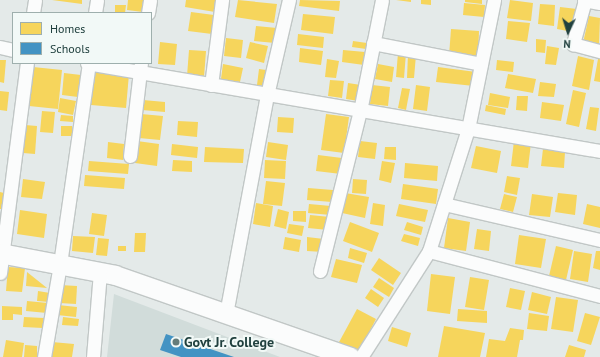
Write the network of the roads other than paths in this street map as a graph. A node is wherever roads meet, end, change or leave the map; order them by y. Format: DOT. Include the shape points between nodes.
graph roads {
  1 [pos="35,0"];
  2 [pos="97,0"];
  3 [pos="150,0"];
  4 [pos="222,0"];
  5 [pos="289,0"];
  6 [pos="382,0"];
  7 [pos="494,0"];
  8 [pos="585,0"];
  9 [pos="600,3"];
  10 [pos="33,12"];
  11 [pos="95,12"];
  12 [pos="148,12"];
  13 [pos="373,43"];
  14 [pos="0,47"];
  15 [pos="12,50"];
  16 [pos="600,51"];
  17 [pos="27,64"];
  18 [pos="88,64"];
  19 [pos="98,64"];
  20 [pos="481,64"];
  21 [pos="140,68"];
  22 [pos="210,85"];
  23 [pos="268,95"];
  24 [pos="360,111"];
  25 [pos="468,129"];
  26 [pos="600,151"];
  27 [pos="130,156"];
  28 [pos="444,204"];
  29 [pos="600,240"];
  30 [pos="429,251"];
  31 [pos="1,253"];
  32 [pos="60,264"];
  33 [pos="320,271"];
  34 [pos="100,272"];
  35 [pos="0,273"];
  36 [pos="600,296"];
  37 [pos="226,314"];
  38 [pos="44,357"];
  39 [pos="93,357"];
  40 [pos="350,357"];
  41 [pos="361,357"];
  1 -- 10 [label="street"];
  2 -- 11 [label="street"];
  3 -- 12 [label="street"];
  4 -- 22 [label="street"];
  5 -- 23 [label="street"];
  6 -- 13 [label="street"];
  7 -- 20 [label="street"];
  8 -- 9 [label="street"];
  8 -- 16 [label="street" via="573,44"];
  13 -- 20 [label="street"];
  13 -- 24 [label="street"];
  14 -- 15 [label="street"];
  17 -- 31 [label="street"];
  18 -- 32 [label="street"];
  19 -- 21 [label="street"];
  20 -- 25 [label="street"];
  21 -- 22 [label="street"];
  21 -- 27 [label="street"];
  22 -- 23 [label="street"];
  23 -- 24 [label="street"];
  23 -- 37 [label="street"];
  24 -- 25 [label="street"];
  24 -- 33 [label="street"];
  25 -- 26 [label="street"];
  25 -- 28 [label="street"];
  28 -- 29 [label="street"];
  28 -- 30 [label="street"];
  30 -- 36 [label="street"];
  30 -- 41 [label="street"];
  31 -- 32 [label="main road"];
  31 -- 35 [label="street"];
  32 -- 34 [label="main road"];
  32 -- 38 [label="street"];
  34 -- 37 [label="main road"];
  34 -- 39 [label="street"];
  37 -- 40 [label="main road"];
}
